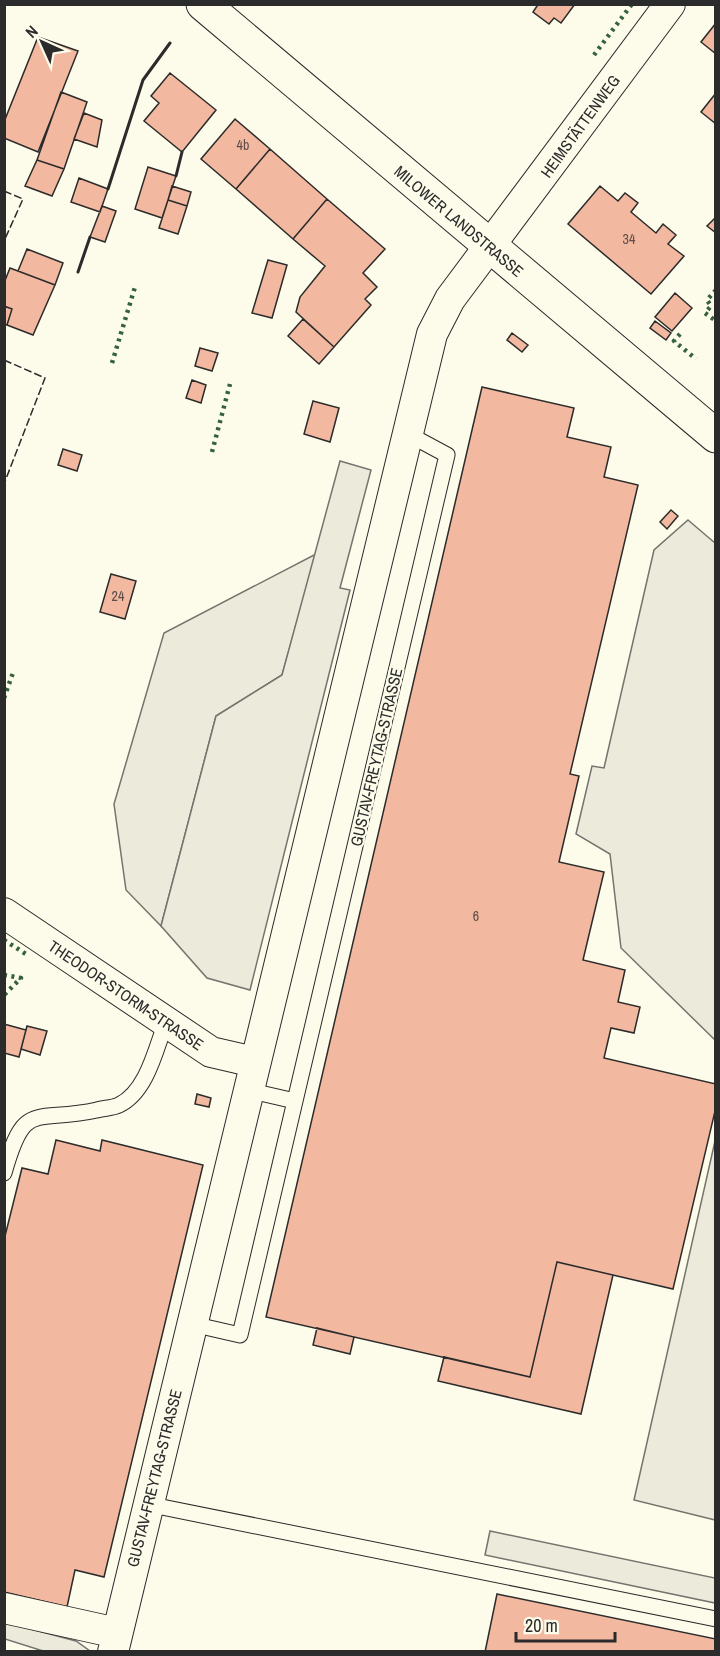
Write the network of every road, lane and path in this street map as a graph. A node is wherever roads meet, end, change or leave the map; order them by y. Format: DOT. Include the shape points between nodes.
graph roads {
  1 [pos="670,4"];
  2 [pos="207,6"];
  3 [pos="489,247"];
  4 [pos="408,434"];
  5 [pos="716,436"];
  6 [pos="4,913"];
  7 [pos="166,1022"];
  8 [pos="251,1076"];
  9 [pos="295,1101"];
  10 [pos="4,1173"];
  11 [pos="192,1324"];
  12 [pos="147,1504"];
  13 [pos="4,1608"];
  14 [pos="716,1619"];
  15 [pos="115,1642"];
  1 -- 3 [label="street, HEIMSTÄTTENWEG"];
  2 -- 3 [label="main road, MILOWER LANDSTRASSE"];
  3 -- 4 [label="street, GUSTAV-FREYTAG-STRASSE" via="450,299 432,334"];
  3 -- 5 [label="main road, MILOWER LANDSTRASSE"];
  4 -- 8 [label="street, GUSTAV-FREYTAG-STRASSE"];
  4 -- 9 [label="lane, GUSTAV-FREYTAG-STRASSE" via="447,454"];
  6 -- 7 [label="street, THEODOR-STORM-STRASSE"];
  7 -- 8 [label="street, THEODOR-STORM-STRASSE"];
  7 -- 10 [label="lane" via="141,1084 120,1104 80,1113 45,1115 26,1122 14,1139"];
  8 -- 9 [label="lane"];
  8 -- 11 [label="street, GUSTAV-FREYTAG-STRASSE"];
  9 -- 11 [label="lane, GUSTAV-FREYTAG-STRASSE" via="240,1335"];
  11 -- 12 [label="street, GUSTAV-FREYTAG-STRASSE"];
  12 -- 14 [label="lane"];
  12 -- 15 [label="street, GUSTAV-FREYTAG-STRASSE"];
  13 -- 15 [label="street, GUSTAV-FREYTAG-STRASSE"];
}
